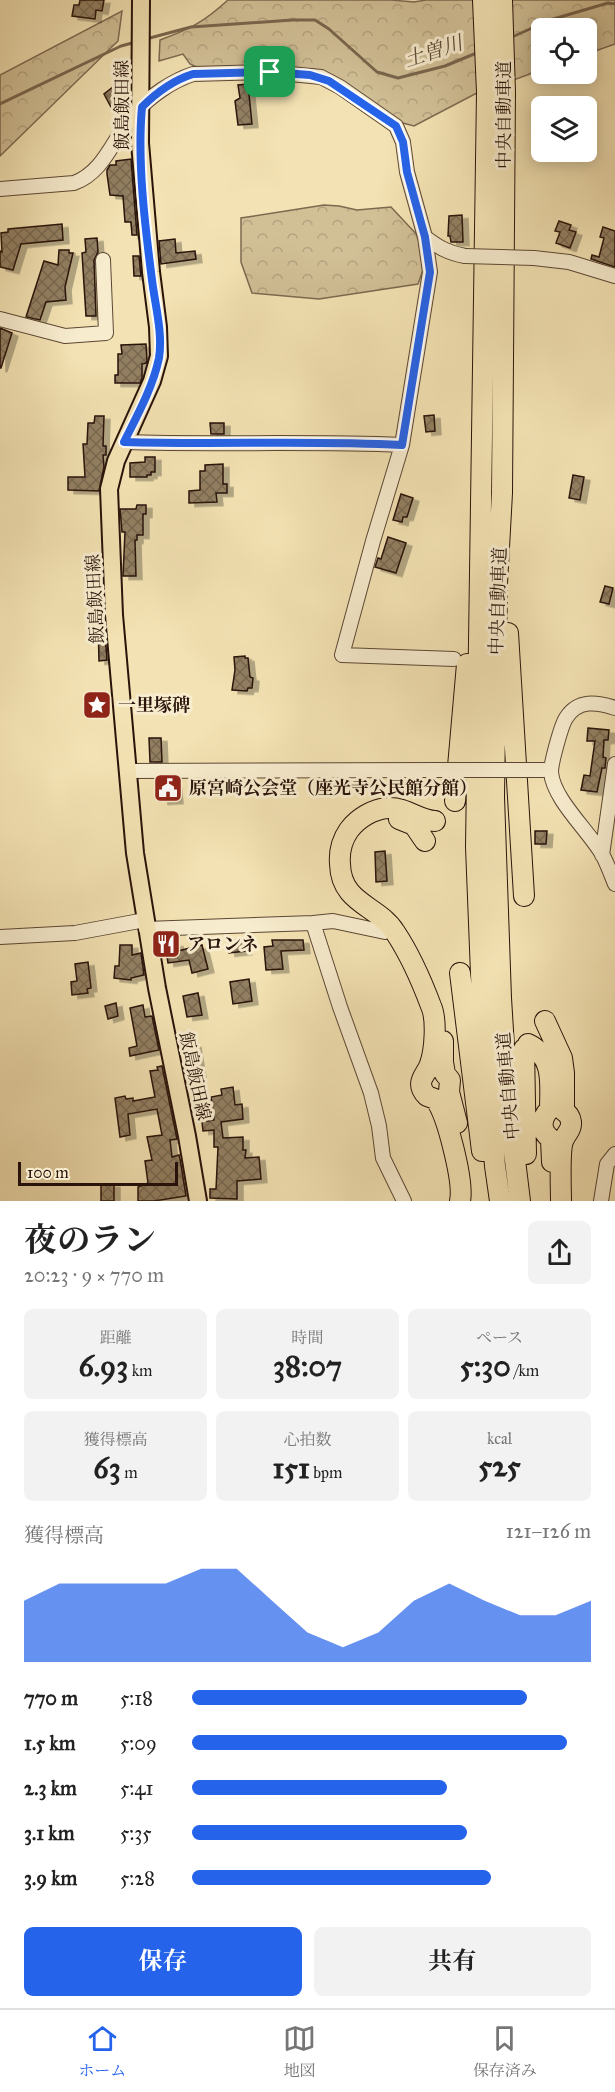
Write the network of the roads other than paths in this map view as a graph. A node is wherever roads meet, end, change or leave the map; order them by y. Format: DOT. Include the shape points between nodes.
graph roads {
  1 [pos="483,0"];
  2 [pos="502,0"];
  3 [pos="141,6"];
  4 [pos="496,92"];
  5 [pos="142,107"];
  6 [pos="0,179"];
  7 [pos="66,184"];
  8 [pos="0,189"];
  9 [pos="425,237"];
  10 [pos="103,260"];
  11 [pos="615,276"];
  12 [pos="0,319"];
  13 [pos="124,442"];
  14 [pos="402,445"];
  15 [pos="502,493"];
  16 [pos="481,512"];
  17 [pos="454,659"];
  18 [pos="615,708"];
  19 [pos="615,764"];
  20 [pos="548,770"];
  21 [pos="127,771"];
  22 [pos="612,800"];
  23 [pos="455,801"];
  24 [pos="435,821"];
  25 [pos="425,841"];
  26 [pos="602,855"];
  27 [pos="615,884"];
  28 [pos="524,896"];
  29 [pos="313,923"];
  30 [pos="146,925"];
  31 [pos="385,932"];
  32 [pos="0,937"];
  33 [pos="460,973"];
  34 [pos="545,1021"];
  35 [pos="615,1154"];
  36 [pos="198,1201"];
  37 [pos="404,1201"];
  38 [pos="460,1201"];
  39 [pos="470,1201"];
  40 [pos="491,1201"];
  41 [pos="500,1201"];
  42 [pos="520,1201"];
  43 [pos="527,1201"];
  44 [pos="552,1201"];
  45 [pos="561,1201"];
  46 [pos="601,1201"];
  1 -- 4 [label="highway, 中央自動車道"];
  2 -- 4 [label="highway, 中央自動車道"];
  3 -- 5 [label="main road, 飯島飯田線"];
  4 -- 15 [label="highway, 中央自動車道"];
  4 -- 16 [label="highway, 中央自動車道"];
  5 -- 7 [label="street" via="90,175"];
  5 -- 9 [label="street" via="166,87 193,74 270,72 321,77 396,126"];
  5 -- 13 [label="main road, 飯島飯田線" via="140,143 159,356"];
  6 -- 7 [label="street"];
  7 -- 8 [label="street"];
  9 -- 11 [label="street, bridge" via="451,254 569,262"];
  9 -- 14 [label="street" via="430,272"];
  10 -- 12 [label="street" via="106,333 65,336"];
  13 -- 14 [label="street"];
  13 -- 21 [label="main road, 飯島飯田線" via="109,489 114,615"];
  14 -- 17 [label="street" via="342,655"];
  15 -- 28 [label="highway"];
  15 -- 42 [label="highway, 中央自動車道" via="497,584 496,892 507,1095"];
  16 -- 23 [label="highway"];
  16 -- 41 [label="highway, 中央自動車道" via="476,847 482,999"];
  18 -- 20 [label="street" via="590,702 567,716"];
  19 -- 22 [label="street"];
  20 -- 21 [label="street, bridge"];
  20 -- 26 [label="street" via="555,788"];
  21 -- 30 [label="main road, 飯島飯田線"];
  22 -- 26 [label="street"];
  24 -- 38 [label="highway" via="399,808 368,814 346,835 340,869 345,886 356,900 385,920 396,933 432,1006 432,1060 421,1082 427,1096 435,1099 444,1114 461,1184"];
  25 -- 39 [label="highway" via="408,821 378,820 364,828 354,841 349,864 362,893 394,915 404,929 442,1008 443,1062 471,1184"];
  26 -- 27 [label="street"];
  29 -- 30 [label="street"];
  29 -- 31 [label="street" via="333,921"];
  29 -- 37 [label="street" via="371,1093 382,1158"];
  30 -- 32 [label="street"];
  30 -- 36 [label="main road, 飯島飯田線"];
  33 -- 40 [label="highway"];
  34 -- 45 [label="highway" via="562,1058 564,1111 571,1122 562,1149"];
  35 -- 46 [label="street" via="607,1164"];
  43 -- 44 [label="highway" via="526,1046 535,1047 550,1070 550,1109 542,1127 551,1139"];
}
